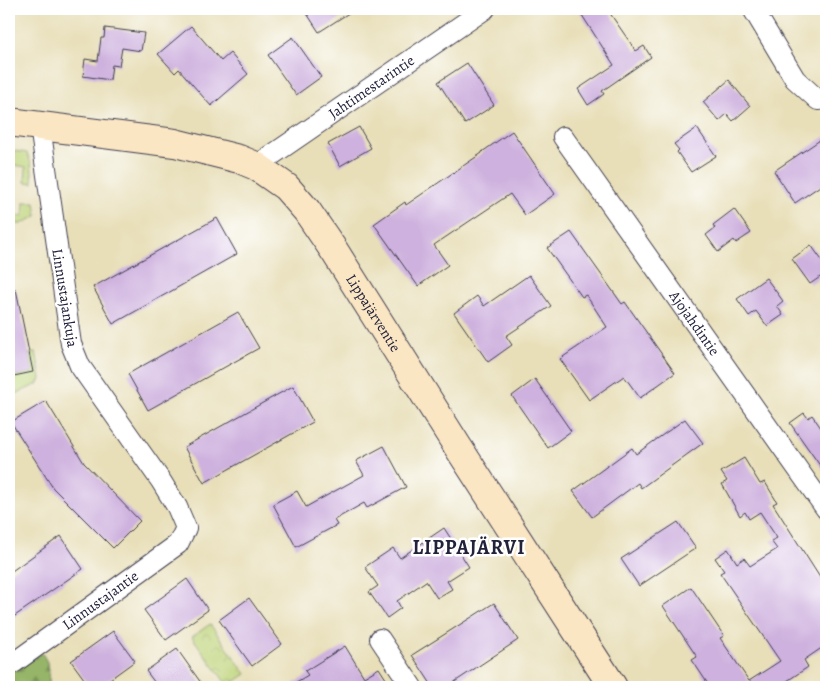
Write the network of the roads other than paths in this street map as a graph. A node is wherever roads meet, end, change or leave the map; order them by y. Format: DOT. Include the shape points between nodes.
graph roads {
  1 [pos="486,9"];
  2 [pos="753,9"];
  3 [pos="826,99"];
  4 [pos="9,122"];
  5 [pos="40,126"];
  6 [pos="563,137"];
  7 [pos="256,166"];
  8 [pos="826,509"];
  9 [pos="186,528"];
  10 [pos="380,639"];
  11 [pos="9,665"];
  12 [pos="412,687"];
  13 [pos="613,687"];
  1 -- 7 [label="street, Jahtimestarintie"];
  2 -- 3 [label="street" via="795,79 818,100"];
  4 -- 5 [label="main road, Lippajärventie"];
  5 -- 7 [label="main road, Lippajärventie" via="175,143"];
  5 -- 9 [label="street, Linnustajankuja" via="75,355 161,481"];
  6 -- 8 [label="street, Ajojahdintie"];
  7 -- 13 [label="main road, Lippajärventie" via="286,188 307,211"];
  9 -- 11 [label="street, Linnustajantie" via="178,544"];
  10 -- 12 [label="street"];
}
